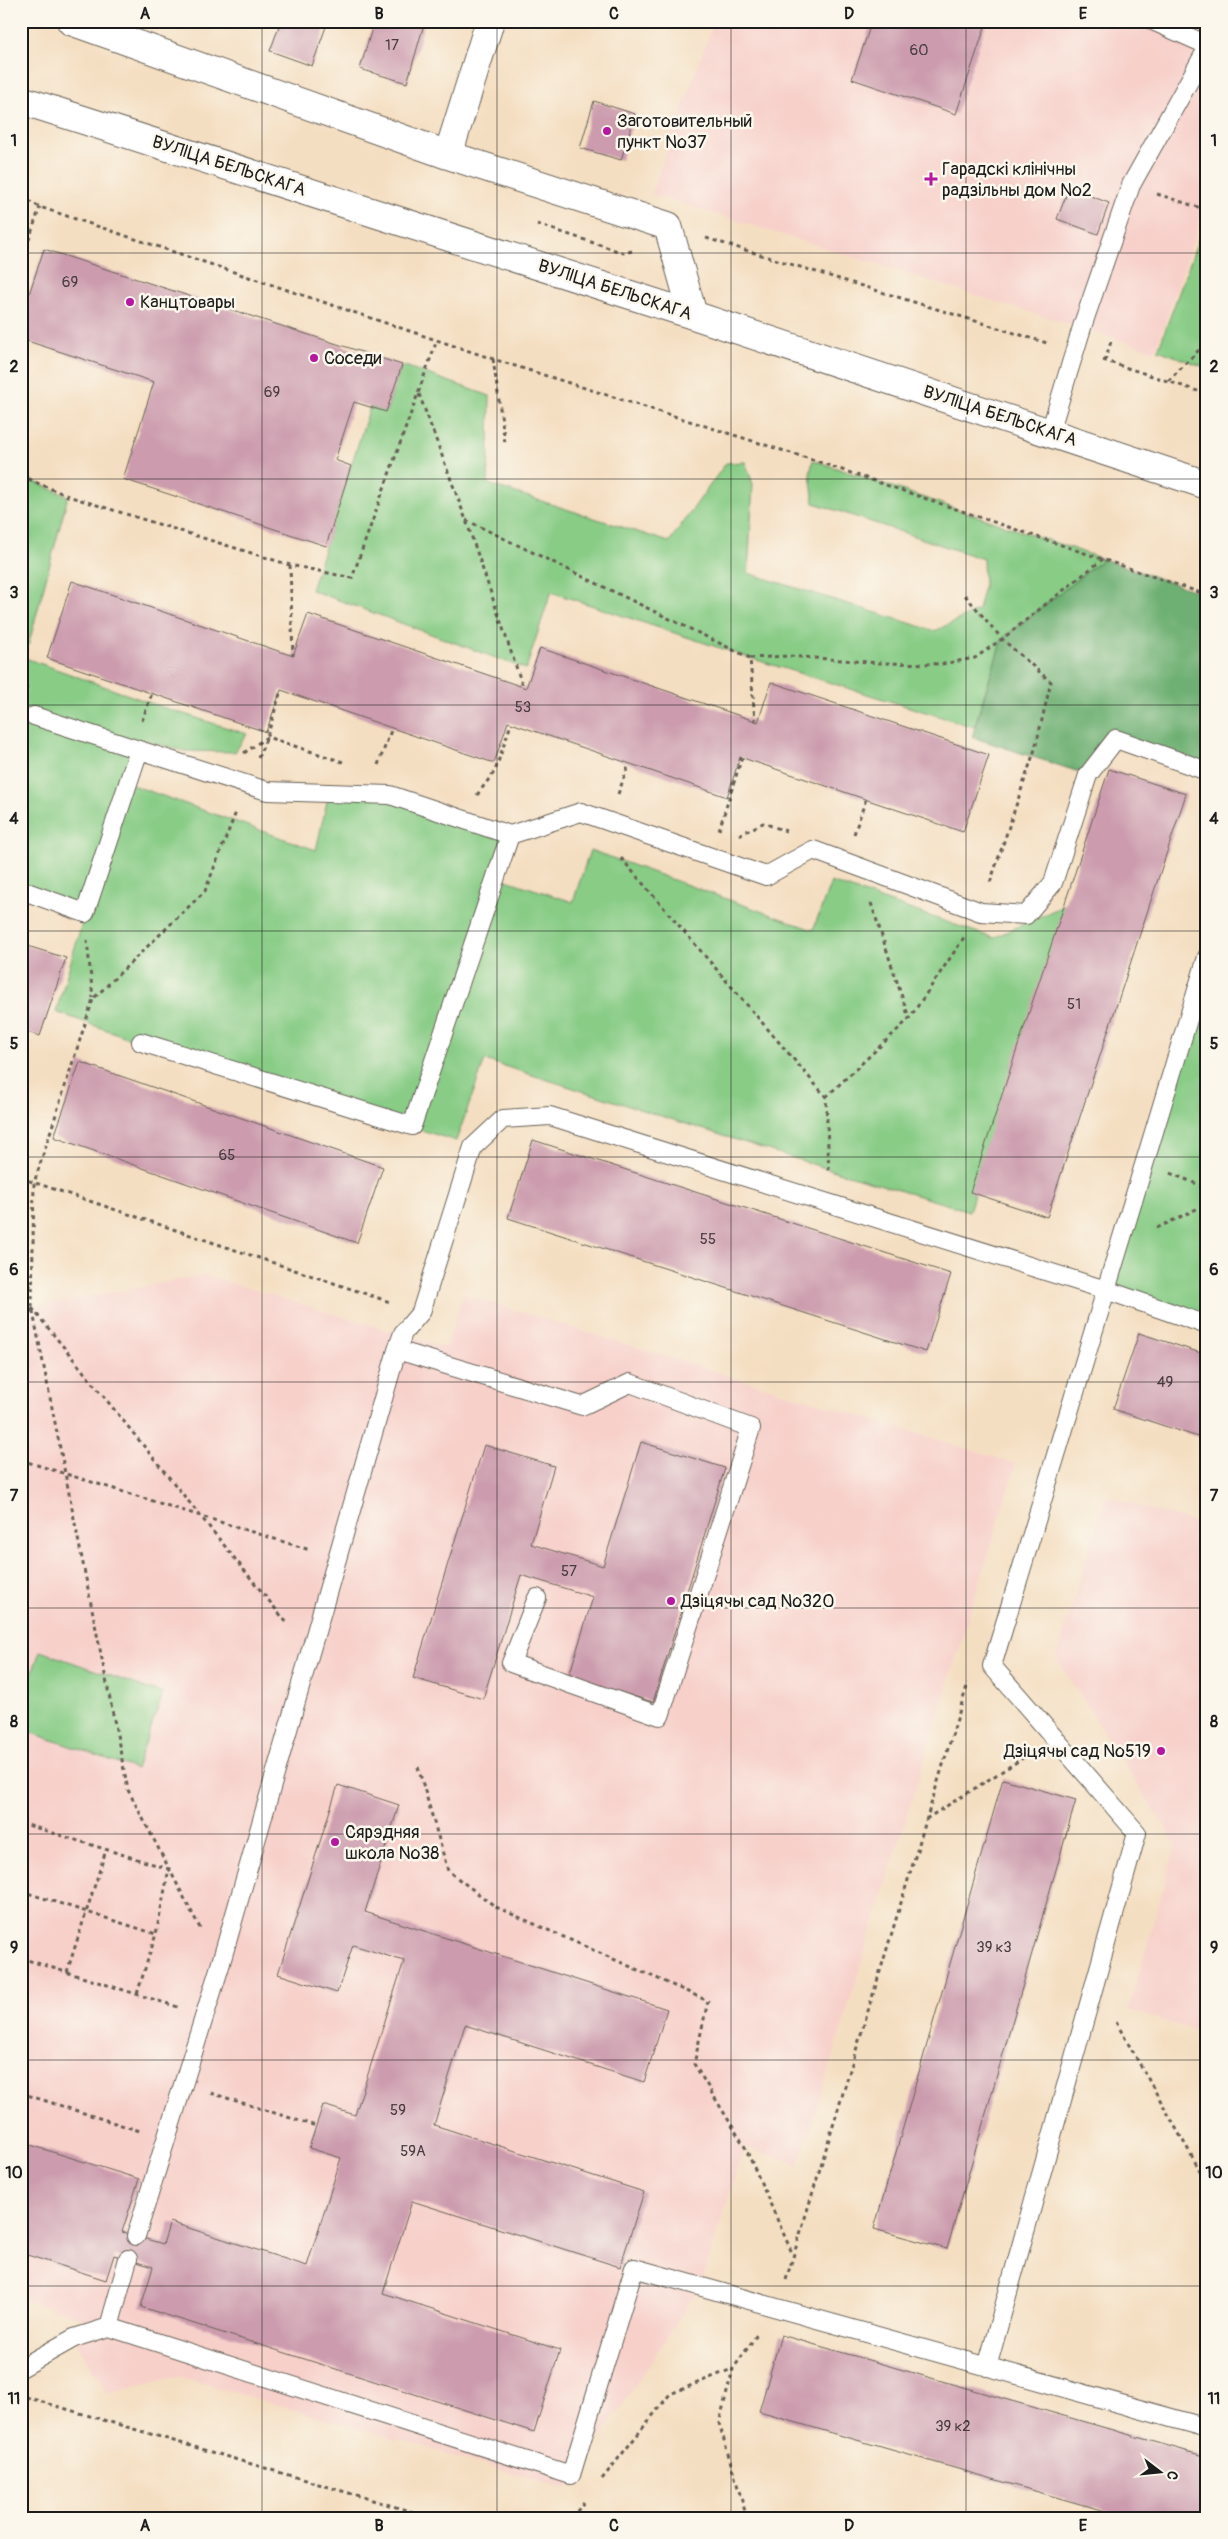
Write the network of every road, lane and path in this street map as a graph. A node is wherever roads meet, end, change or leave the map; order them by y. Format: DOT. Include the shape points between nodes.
graph roads {
  1 [pos="71,21"];
  2 [pos="490,21"];
  3 [pos="1153,21"];
  4 [pos="117,29"];
  5 [pos="1207,45"];
  6 [pos="1207,50"];
  7 [pos="21,100"];
  8 [pos="448,155"];
  9 [pos="1131,185"];
  10 [pos="21,198"];
  11 [pos="40,207"];
  12 [pos="1207,210"];
  13 [pos="668,226"];
  14 [pos="21,263"];
  15 [pos="693,315"];
  16 [pos="438,340"];
  17 [pos="1207,342"];
  18 [pos="1076,352"];
  19 [pos="493,359"];
  20 [pos="1168,381"];
  21 [pos="419,394"];
  22 [pos="1207,394"];
  23 [pos="1050,432"];
  24 [pos="505,442"];
  25 [pos="21,476"];
  26 [pos="1207,485"];
  27 [pos="466,520"];
  28 [pos="1103,559"];
  29 [pos="290,565"];
  30 [pos="1207,594"];
  31 [pos="965,595"];
  32 [pos="1002,640"];
  33 [pos="294,656"];
  34 [pos="750,658"];
  35 [pos="523,687"];
  36 [pos="281,690"];
  37 [pos="152,693"];
  38 [pos="34,716"];
  39 [pos="756,721"];
  40 [pos="511,724"];
  41 [pos="139,728"];
  42 [pos="392,728"];
  43 [pos="267,737"];
  44 [pos="140,750"];
  45 [pos="243,753"];
  46 [pos="742,758"];
  47 [pos="348,764"];
  48 [pos="628,764"];
  49 [pos="1207,771"];
  50 [pos="375,772"];
  51 [pos="246,784"];
  52 [pos="616,799"];
  53 [pos="866,799"];
  54 [pos="458,819"];
  55 [pos="791,832"];
  56 [pos="510,835"];
  57 [pos="851,843"];
  58 [pos="712,849"];
  59 [pos="620,857"];
  60 [pos="859,867"];
  61 [pos="21,890"];
  62 [pos="85,912"];
  63 [pos="980,912"];
  64 [pos="1207,957"];
  65 [pos="93,999"];
  66 [pos="909,1019"];
  67 [pos="141,1042"];
  68 [pos="826,1097"];
  69 [pos="1145,1162"];
  70 [pos="21,1178"];
  71 [pos="34,1183"];
  72 [pos="1207,1188"];
  73 [pos="830,1204"];
  74 [pos="21,1279"];
  75 [pos="32,1287"];
  76 [pos="1106,1290"];
  77 [pos="32,1307"];
  78 [pos="421,1312"];
  79 [pos="1207,1325"];
  80 [pos="21,1342"];
  81 [pos="397,1350"];
  82 [pos="21,1460"];
  83 [pos="65,1473"];
  84 [pos="200,1516"];
  85 [pos="337,1558"];
  86 [pos="537,1598"];
  87 [pos="310,1652"];
  88 [pos="970,1676"];
  89 [pos="1054,1738"];
  90 [pos="418,1768"];
  91 [pos="926,1819"];
  92 [pos="21,1823"];
  93 [pos="106,1850"];
  94 [pos="169,1869"];
  95 [pos="21,1891"];
  96 [pos="86,1912"];
  97 [pos="156,1934"];
  98 [pos="21,1958"];
  99 [pos="220,1966"];
  100 [pos="67,1972"];
  101 [pos="1094,1984"];
  102 [pos="137,1994"];
  103 [pos="205,2015"];
  104 [pos="184,2084"];
  105 [pos="21,2094"];
  106 [pos="316,2126"];
  107 [pos="167,2139"];
  108 [pos="1207,2183"];
  109 [pos="136,2236"];
  110 [pos="793,2256"];
  111 [pos="128,2260"];
  112 [pos="777,2307"];
  113 [pos="109,2327"];
  114 [pos="987,2367"];
  115 [pos="21,2368"];
  116 [pos="733,2369"];
  117 [pos="21,2396"];
  118 [pos="1207,2428"];
  119 [pos="596,2487"];
  120 [pos="590,2495"];
  121 [pos="417,2513"];
  122 [pos="420,2518"];
  123 [pos="433,2518"];
  124 [pos="572,2518"];
  125 [pos="747,2518"];
  1 -- 4 [label="main road"];
  2 -- 8 [label="main road"];
  3 -- 5 [label="lane"];
  4 -- 8 [label="main road"];
  6 -- 9 [label="lane"];
  7 -- 15 [label="main road, ВУЛІЦА БЕЛЬСКАГА"];
  8 -- 13 [label="main road"];
  9 -- 12 [label="path"];
  9 -- 18 [label="lane"];
  10 -- 11 [label="path"];
  11 -- 14 [label="path"];
  11 -- 16 [label="path"];
  13 -- 15 [label="main road"];
  13 -- 18 [label="path"];
  15 -- 23 [label="main road, ВУЛІЦА БЕЛЬСКАГА"];
  16 -- 19 [label="path"];
  16 -- 21 [label="path"];
  17 -- 20 [label="path"];
  18 -- 20 [label="path"];
  18 -- 23 [label="lane"];
  19 -- 24 [label="path"];
  19 -- 28 [label="path" via="813,460"];
  20 -- 22 [label="path"];
  21 -- 27 [label="path"];
  21 -- 29 [label="path" via="352,578"];
  23 -- 26 [label="main road, ВУЛІЦА БЕЛЬСКАГА"];
  25 -- 29 [label="path" via="68,496"];
  27 -- 34 [label="path"];
  27 -- 35 [label="path"];
  28 -- 30 [label="path"];
  28 -- 32 [label="path"];
  29 -- 33 [label="path"];
  31 -- 32 [label="path"];
  32 -- 34 [label="path" via="975,658 942,664 881,664 789,656"];
  32 -- 63 [label="path" via="1050,682 1035,749"];
  34 -- 39 [label="path"];
  36 -- 43 [label="path"];
  37 -- 41 [label="path"];
  38 -- 44 [label="lane"];
  40 -- 54 [label="path" via="495,771"];
  42 -- 50 [label="path"];
  43 -- 45 [label="path"];
  43 -- 47 [label="path"];
  43 -- 51 [label="path"];
  44 -- 51 [label="lane"];
  44 -- 62 [label="lane"];
  46 -- 58 [label="path"];
  48 -- 52 [label="path"];
  49 -- 63 [label="lane" via="1116,739 1088,775 1053,883 1026,915"];
  51 -- 54 [label="lane" via="267,791 390,795"];
  51 -- 65 [label="path" via="205,892"];
  53 -- 57 [label="path"];
  54 -- 56 [label="lane"];
  55 -- 58 [label="path" via="763,823"];
  56 -- 58 [label="lane" via="581,812"];
  56 -- 67 [label="lane" via="412,1126"];
  58 -- 60 [label="lane" via="766,876 813,850"];
  59 -- 68 [label="path"];
  60 -- 63 [label="lane"];
  60 -- 66 [label="path"];
  61 -- 62 [label="lane"];
  62 -- 65 [label="path"];
  63 -- 66 [label="path"];
  64 -- 69 [label="lane"];
  65 -- 71 [label="path"];
  66 -- 68 [label="path"];
  68 -- 73 [label="path"];
  69 -- 72 [label="path"];
  69 -- 76 [label="lane"];
  70 -- 71 [label="path"];
  71 -- 75 [label="path"];
  71 -- 78 [label="path"];
  73 -- 76 [label="lane"];
  73 -- 78 [label="lane" via="550,1116 503,1119 473,1147"];
  74 -- 75 [label="path"];
  75 -- 77 [label="path"];
  76 -- 79 [label="lane"];
  76 -- 89 [label="lane" via="992,1666"];
  77 -- 80 [label="path"];
  77 -- 83 [label="path"];
  77 -- 84 [label="path"];
  78 -- 81 [label="lane" via="403,1333"];
  81 -- 85 [label="lane"];
  81 -- 86 [label="lane" via="582,1406 630,1384 751,1428 660,1716 511,1664"];
  82 -- 83 [label="path"];
  83 -- 84 [label="path"];
  83 -- 94 [label="path" via="128,1790"];
  84 -- 85 [label="path"];
  84 -- 87 [label="path"];
  85 -- 87 [label="lane"];
  87 -- 99 [label="lane"];
  88 -- 91 [label="path"];
  89 -- 91 [label="path"];
  89 -- 101 [label="lane" via="1137,1833"];
  90 -- 110 [label="path" via="448,1871 496,1908 708,2001 694,2064 744,2147"];
  91 -- 110 [label="path"];
  92 -- 93 [label="path"];
  93 -- 94 [label="path"];
  93 -- 96 [label="path"];
  94 -- 97 [label="path"];
  94 -- 99 [label="path"];
  95 -- 96 [label="path"];
  96 -- 97 [label="path"];
  96 -- 100 [label="path"];
  97 -- 102 [label="path"];
  98 -- 100 [label="path"];
  99 -- 103 [label="lane"];
  100 -- 102 [label="path"];
  101 -- 108 [label="path"];
  101 -- 114 [label="lane"];
  102 -- 103 [label="path"];
  103 -- 104 [label="lane"];
  104 -- 106 [label="path"];
  104 -- 107 [label="lane"];
  105 -- 107 [label="path"];
  107 -- 109 [label="lane"];
  110 -- 112 [label="path"];
  111 -- 113 [label="lane"];
  112 -- 113 [label="lane" via="634,2268 571,2475"];
  112 -- 114 [label="lane"];
  112 -- 116 [label="path"];
  113 -- 115 [label="lane" via="74,2338"];
  114 -- 118 [label="lane"];
  116 -- 119 [label="path" via="670,2394"];
  116 -- 125 [label="path" via="719,2423"];
  117 -- 121 [label="path"];
  120 -- 124 [label="path"];
  121 -- 122 [label="path"];
  121 -- 123 [label="path"];
}
